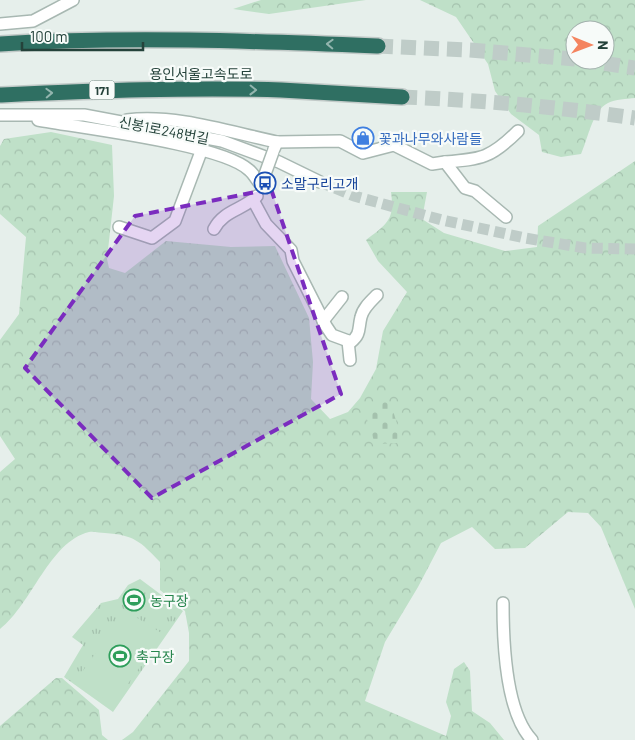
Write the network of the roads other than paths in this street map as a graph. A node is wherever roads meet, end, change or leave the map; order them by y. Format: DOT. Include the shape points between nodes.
graph roads {
  1 [pos="73,0"];
  2 [pos="0,24"];
  3 [pos="0,44"];
  4 [pos="378,46"];
  5 [pos="0,95"];
  6 [pos="402,96"];
  7 [pos="2,115"];
  8 [pos="116,121"];
  9 [pos="518,131"];
  10 [pos="275,147"];
  11 [pos="202,149"];
  12 [pos="445,162"];
  13 [pos="262,181"];
  14 [pos="320,182"];
  15 [pos="253,200"];
  16 [pos="506,217"];
  17 [pos="118,227"];
  18 [pos="214,229"];
  19 [pos="377,295"];
  20 [pos="342,297"];
  21 [pos="323,321"];
  22 [pos="350,342"];
  23 [pos="350,360"];
  24 [pos="503,603"];
  25 [pos="532,740"];
  1 -- 2 [label="street" via="33,21"];
  4 -- 3 [label="highway, one-way" via="203,39"];
  5 -- 6 [label="highway, 용인서울고속도로 / 171, one-way" via="205,89"];
  7 -- 8 [label="street, 신봉1로248번길" via="84,116"];
  7 -- 11 [label="street"];
  8 -- 10 [label="street" via="147,118"];
  8 -- 14 [label="street, 신봉1로248번길" via="222,141 279,162"];
  9 -- 12 [label="street" via="498,150 483,157"];
  10 -- 12 [label="street" via="340,141 363,153 394,145 432,164"];
  10 -- 13 [label="street, bridge"];
  11 -- 13 [label="street" via="243,166"];
  11 -- 17 [label="street" via="175,221 152,238"];
  12 -- 16 [label="street" via="466,188 475,191"];
  13 -- 15 [label="street"];
  15 -- 18 [label="street" via="225,214"];
  15 -- 21 [label="street" via="266,224 291,250 293,261"];
  19 -- 22 [label="street" via="361,318 358,337"];
  20 -- 21 [label="street"];
  21 -- 22 [label="street" via="332,335"];
  22 -- 23 [label="street"];
  24 -- 25 [label="street" via="513,700"];
}
